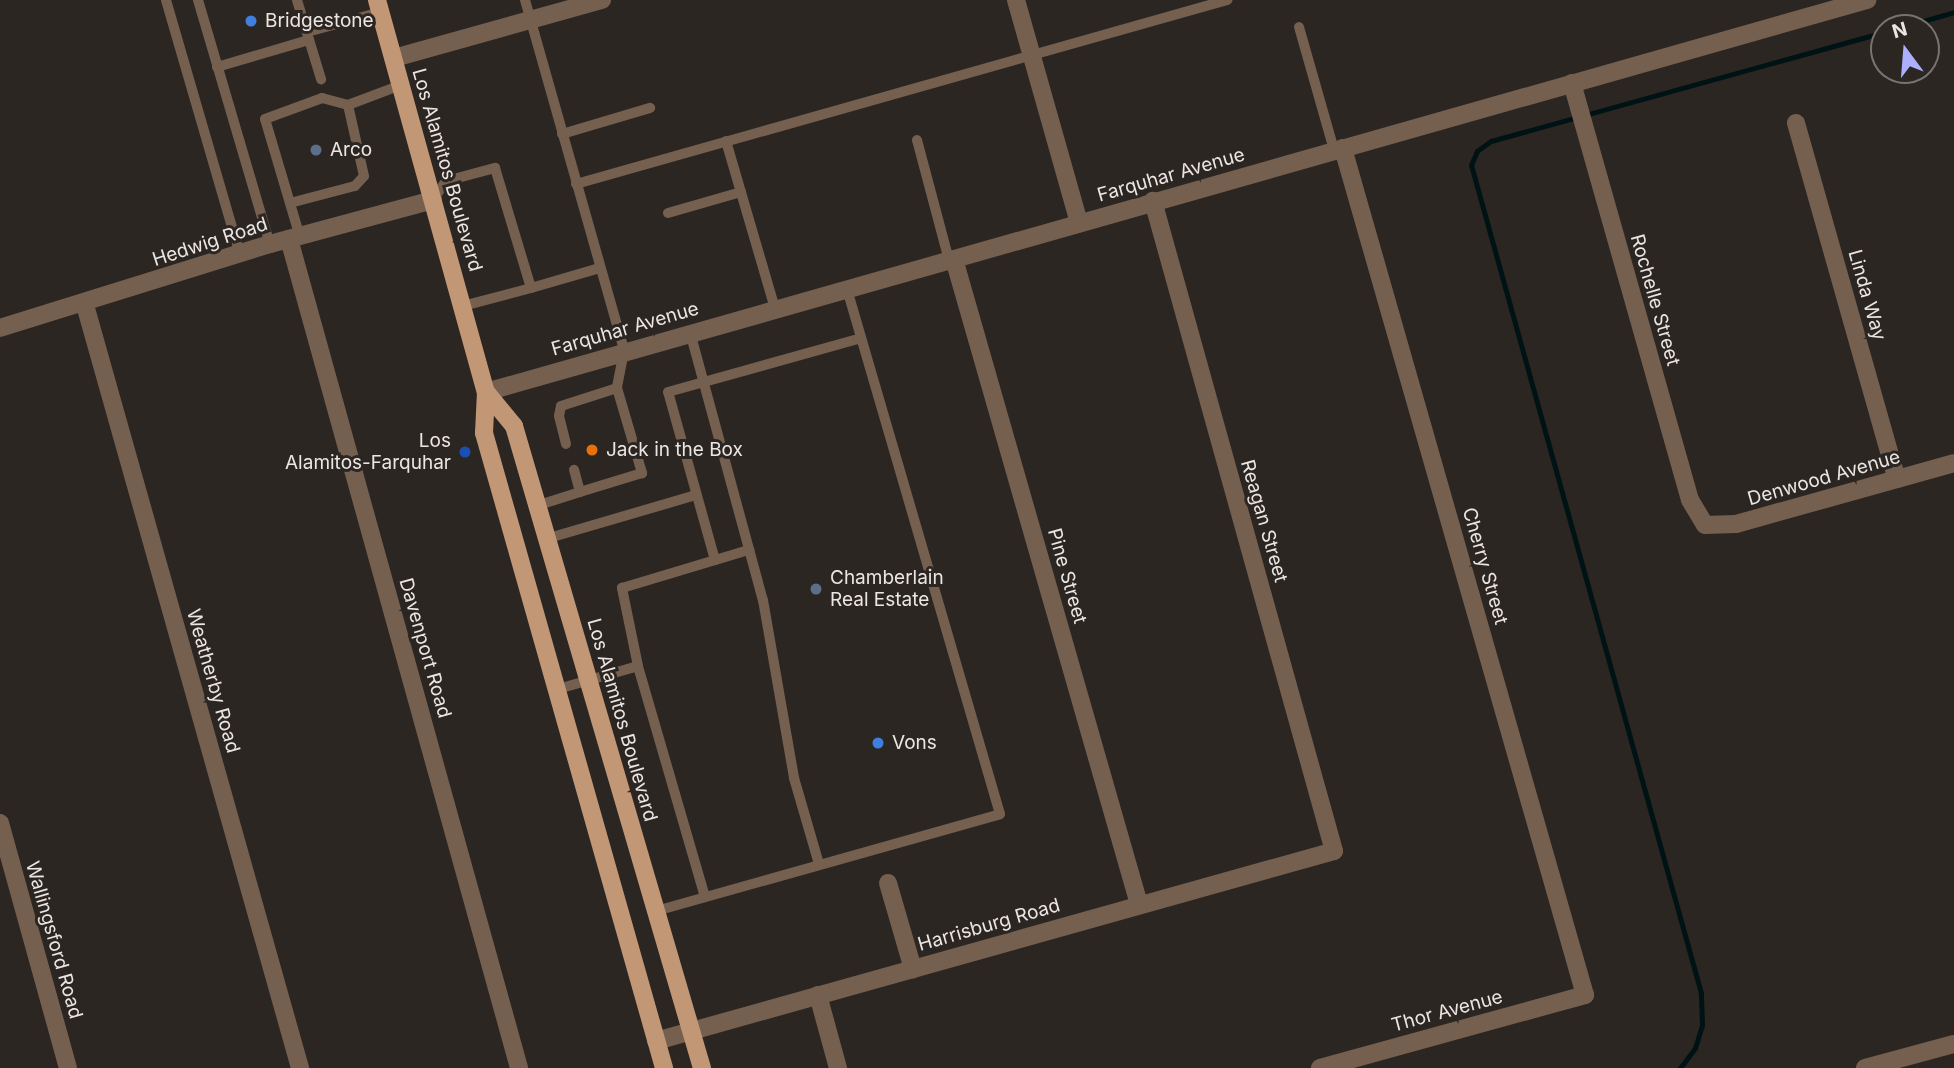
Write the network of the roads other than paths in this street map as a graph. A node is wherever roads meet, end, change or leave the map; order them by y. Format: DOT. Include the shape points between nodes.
graph roads {
  1 [pos="166,0"];
  2 [pos="198,0"];
  3 [pos="298,0"];
  4 [pos="525,0"];
  5 [pos="602,0"];
  6 [pos="1016,0"];
  7 [pos="1227,0"];
  8 [pos="1867,0"];
  9 [pos="569,4"];
  10 [pos="379,6"];
  11 [pos="530,20"];
  12 [pos="1299,27"];
  13 [pos="308,36"];
  14 [pos="1030,55"];
  15 [pos="394,58"];
  16 [pos="217,67"];
  17 [pos="321,79"];
  18 [pos="1572,83"];
  19 [pos="401,85"];
  20 [pos="348,105"];
  21 [pos="650,108"];
  22 [pos="1796,123"];
  23 [pos="562,134"];
  24 [pos="917,140"];
  25 [pos="726,141"];
  26 [pos="1339,149"];
  27 [pos="576,184"];
  28 [pos="741,192"];
  29 [pos="433,200"];
  30 [pos="1153,201"];
  31 [pos="290,203"];
  32 [pos="668,213"];
  33 [pos="1079,223"];
  34 [pos="295,238"];
  35 [pos="270,244"];
  36 [pos="240,254"];
  37 [pos="951,259"];
  38 [pos="600,268"];
  39 [pos="531,288"];
  40 [pos="847,289"];
  41 [pos="85,305"];
  42 [pos="463,306"];
  43 [pos="775,309"];
  44 [pos="0,328"];
  45 [pos="690,332"];
  46 [pos="862,338"];
  47 [pos="624,351"];
  48 [pos="703,382"];
  49 [pos="617,388"];
  50 [pos="486,392"];
  51 [pos="566,444"];
  52 [pos="1954,463"];
  53 [pos="574,470"];
  54 [pos="1897,479"];
  55 [pos="580,492"];
  56 [pos="696,495"];
  57 [pos="539,505"];
  58 [pos="1702,530"];
  59 [pos="549,538"];
  60 [pos="749,550"];
  61 [pos="715,560"];
  62 [pos="638,666"];
  63 [pos="588,679"];
  64 [pos="558,689"];
  65 [pos="0,823"];
  66 [pos="1334,851"];
  67 [pos="819,864"];
  68 [pos="888,883"];
  69 [pos="705,897"];
  70 [pos="1139,904"];
  71 [pos="656,911"];
  72 [pos="913,969"];
  73 [pos="818,995"];
  74 [pos="1585,995"];
  75 [pos="692,1031"];
  76 [pos="656,1041"];
  77 [pos="1954,1044"];
  78 [pos="1875,1067"];
  79 [pos="68,1068"];
  80 [pos="300,1068"];
  81 [pos="519,1068"];
  82 [pos="664,1068"];
  83 [pos="702,1068"];
  84 [pos="838,1068"];
  85 [pos="1320,1068"];
  1 -- 36 [label="lane"];
  2 -- 16 [label="lane"];
  3 -- 13 [label="lane"];
  4 -- 11 [label="lane"];
  5 -- 9 [label="street"];
  6 -- 14 [label="street"];
  7 -- 14 [label="lane"];
  8 -- 18 [label="street, Farquhar Avenue"];
  9 -- 11 [label="street"];
  10 -- 13 [label="lane"];
  10 -- 15 [label="main road, Los Alamitos Boulevard"];
  11 -- 15 [label="street"];
  11 -- 23 [label="lane"];
  12 -- 26 [label="lane"];
  13 -- 16 [label="lane"];
  13 -- 17 [label="lane"];
  14 -- 25 [label="lane"];
  14 -- 33 [label="street"];
  15 -- 19 [label="main road, Los Alamitos Boulevard"];
  16 -- 35 [label="lane"];
  18 -- 26 [label="street, Farquhar Avenue"];
  18 -- 58 [label="street, Rochelle Street"];
  19 -- 20 [label="lane"];
  19 -- 29 [label="main road, Los Alamitos Boulevard"];
  20 -- 31 [label="lane" via="363,176 355,186"];
  20 -- 31 [label="lane" via="323,98 265,119"];
  21 -- 23 [label="lane"];
  22 -- 54 [label="street, Linda Way"];
  23 -- 27 [label="lane"];
  24 -- 37 [label="lane"];
  25 -- 27 [label="lane"];
  25 -- 28 [label="lane"];
  26 -- 30 [label="street, Farquhar Avenue"];
  26 -- 74 [label="street, Cherry Street"];
  27 -- 38 [label="lane"];
  28 -- 32 [label="lane"];
  28 -- 43 [label="lane"];
  29 -- 34 [label="street, Hedwig Road"];
  29 -- 39 [label="lane" via="446,181 495,168"];
  29 -- 42 [label="main road, Los Alamitos Boulevard"];
  30 -- 33 [label="street, Farquhar Avenue"];
  30 -- 66 [label="street, Reagan Street"];
  31 -- 34 [label="lane"];
  33 -- 37 [label="street, Farquhar Avenue"];
  34 -- 35 [label="street, Hedwig Road"];
  34 -- 81 [label="street, Davenport Road"];
  35 -- 36 [label="street, Hedwig Road"];
  36 -- 41 [label="street, Hedwig Road"];
  37 -- 40 [label="street, Farquhar Avenue"];
  37 -- 70 [label="street, Pine Street"];
  38 -- 39 [label="lane"];
  38 -- 47 [label="lane"];
  39 -- 42 [label="lane"];
  40 -- 43 [label="street, Farquhar Avenue"];
  40 -- 46 [label="lane"];
  41 -- 44 [label="street, Hedwig Road"];
  41 -- 80 [label="street, Weatherby Road"];
  42 -- 50 [label="main road, Los Alamitos Boulevard"];
  43 -- 45 [label="street, Farquhar Avenue"];
  45 -- 47 [label="street, Farquhar Avenue"];
  45 -- 48 [label="lane"];
  46 -- 48 [label="lane"];
  46 -- 67 [label="lane" via="1000,814"];
  47 -- 49 [label="lane"];
  47 -- 50 [label="street, Farquhar Avenue"];
  48 -- 56 [label="lane" via="668,392"];
  48 -- 60 [label="lane"];
  49 -- 51 [label="lane" via="561,406"];
  49 -- 55 [label="lane" via="642,473"];
  50 -- 57 [label="main road, Los Alamitos Boulevard" via="514,426"];
  50 -- 64 [label="main road, Los Alamitos Boulevard" via="484,433"];
  52 -- 54 [label="street, Denwood Avenue"];
  53 -- 55 [label="lane"];
  54 -- 58 [label="street, Denwood Avenue"];
  55 -- 57 [label="lane"];
  56 -- 59 [label="lane"];
  56 -- 61 [label="lane"];
  57 -- 59 [label="main road, Los Alamitos Boulevard"];
  59 -- 63 [label="main road, Los Alamitos Boulevard"];
  60 -- 61 [label="lane"];
  60 -- 67 [label="lane" via="793,778"];
  61 -- 62 [label="lane" via="622,588"];
  62 -- 63 [label="lane"];
  62 -- 69 [label="lane"];
  63 -- 64 [label="lane"];
  63 -- 71 [label="main road, Los Alamitos Boulevard"];
  64 -- 76 [label="main road, Los Alamitos Boulevard"];
  65 -- 79 [label="street, Wallingsford Road"];
  66 -- 70 [label="street, Harrisburg Road"];
  67 -- 69 [label="lane"];
  68 -- 72 [label="street"];
  69 -- 71 [label="lane"];
  70 -- 72 [label="street, Harrisburg Road"];
  71 -- 75 [label="main road, Los Alamitos Boulevard"];
  72 -- 73 [label="street, Harrisburg Road"];
  73 -- 75 [label="street, Harrisburg Road"];
  73 -- 84 [label="street"];
  74 -- 85 [label="street, Thor Avenue"];
  75 -- 76 [label="street, Harrisburg Road"];
  75 -- 83 [label="main road, Los Alamitos Boulevard"];
  76 -- 82 [label="main road, Los Alamitos Boulevard"];
  77 -- 78 [label="street"];
}
